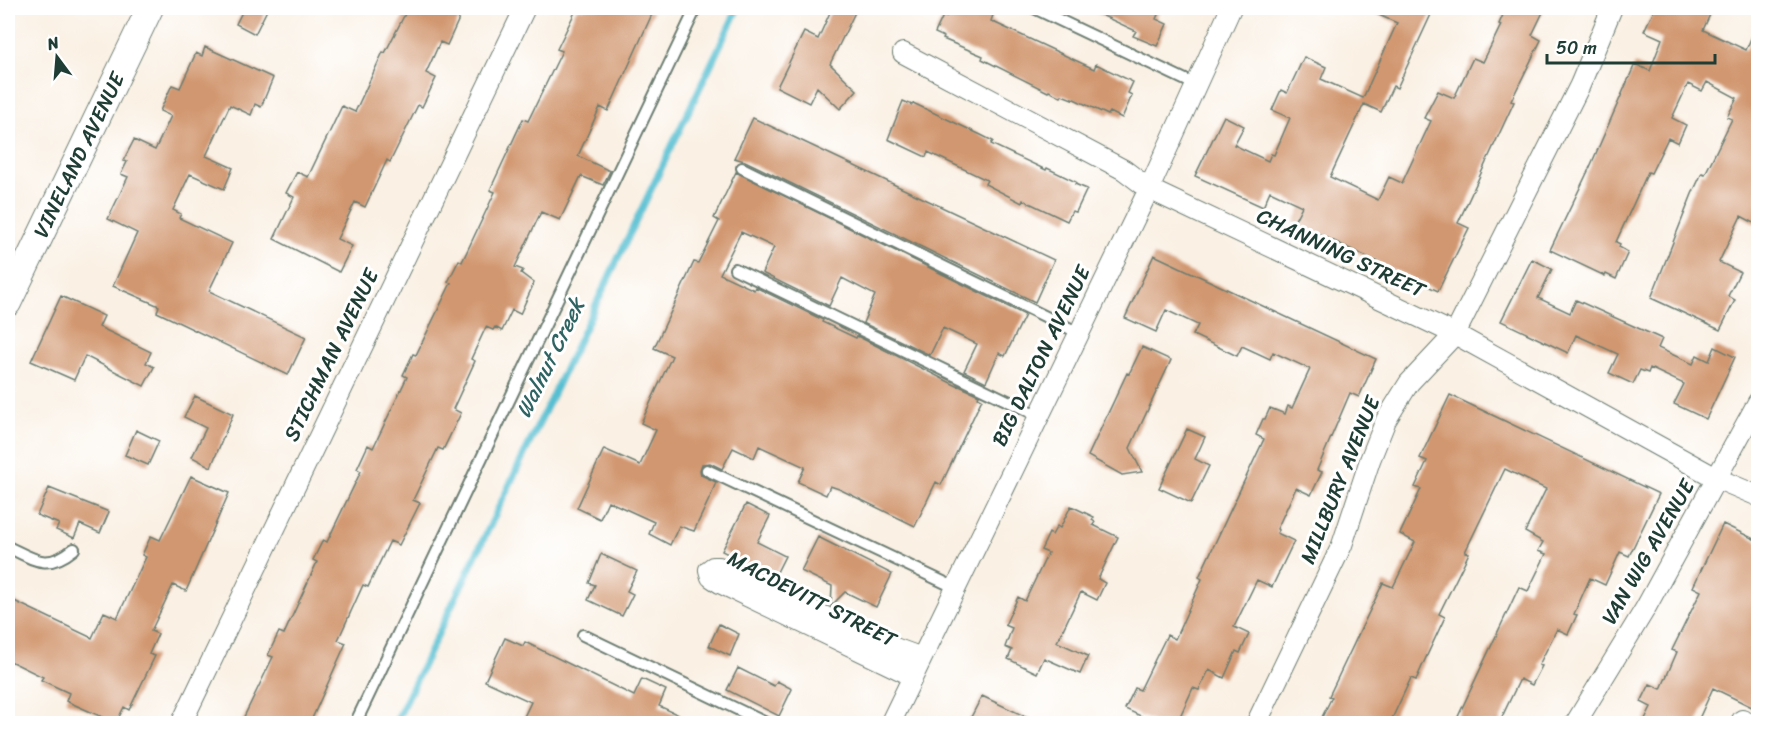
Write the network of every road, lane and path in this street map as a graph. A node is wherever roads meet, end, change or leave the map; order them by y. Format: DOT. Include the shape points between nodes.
graph roads {
  1 [pos="150,8"];
  2 [pos="525,8"];
  3 [pos="696,8"];
  4 [pos="1034,8"];
  5 [pos="1231,8"];
  6 [pos="1612,8"];
  7 [pos="903,53"];
  8 [pos="1196,85"];
  9 [pos="742,168"];
  10 [pos="1149,189"];
  11 [pos="735,269"];
  12 [pos="8,303"];
  13 [pos="1079,333"];
  14 [pos="1455,334"];
  15 [pos="1758,402"];
  16 [pos="1039,416"];
  17 [pos="707,470"];
  18 [pos="1718,479"];
  19 [pos="1758,496"];
  20 [pos="8,547"];
  21 [pos="74,549"];
  22 [pos="956,588"];
  23 [pos="583,635"];
  24 [pos="922,658"];
  25 [pos="913,676"];
  26 [pos="181,723"];
  27 [pos="355,723"];
  28 [pos="768,723"];
  29 [pos="890,723"];
  30 [pos="1256,723"];
  31 [pos="1575,723"];
  1 -- 12 [label="street, VINELAND AVENUE"];
  2 -- 26 [label="street, STICHMAN AVENUE"];
  3 -- 27 [label="lane"];
  4 -- 8 [label="lane"];
  5 -- 8 [label="street, BIG DALTON AVENUE"];
  6 -- 14 [label="street, MILLBURY AVENUE" via="1580,85"];
  7 -- 10 [label="street, CHANNING STREET" via="1124,170"];
  8 -- 10 [label="street, BIG DALTON AVENUE"];
  9 -- 13 [label="lane"];
  10 -- 13 [label="street, BIG DALTON AVENUE"];
  10 -- 14 [label="street, CHANNING STREET"];
  11 -- 16 [label="lane"];
  13 -- 16 [label="street, BIG DALTON AVENUE"];
  14 -- 18 [label="street, CHANNING STREET"];
  14 -- 30 [label="street, MILLBURY AVENUE" via="1409,384 1386,420 1342,545"];
  15 -- 18 [label="street, VAN WIG AVENUE"];
  16 -- 22 [label="street, BIG DALTON AVENUE"];
  17 -- 22 [label="lane"];
  18 -- 19 [label="street, CHANNING STREET"];
  18 -- 31 [label="street, VAN WIG AVENUE"];
  20 -- 21 [label="lane" via="48,563 61,560"];
  22 -- 24 [label="street, BIG DALTON AVENUE"];
  23 -- 28 [label="lane"];
  24 -- 25 [label="street, BIG DALTON AVENUE"];
  24 -- 25 [label="street, MACDEVITT STREET" via="719,567 709,570 711,577 720,582"];
  25 -- 29 [label="street, BIG DALTON AVENUE"];
}
